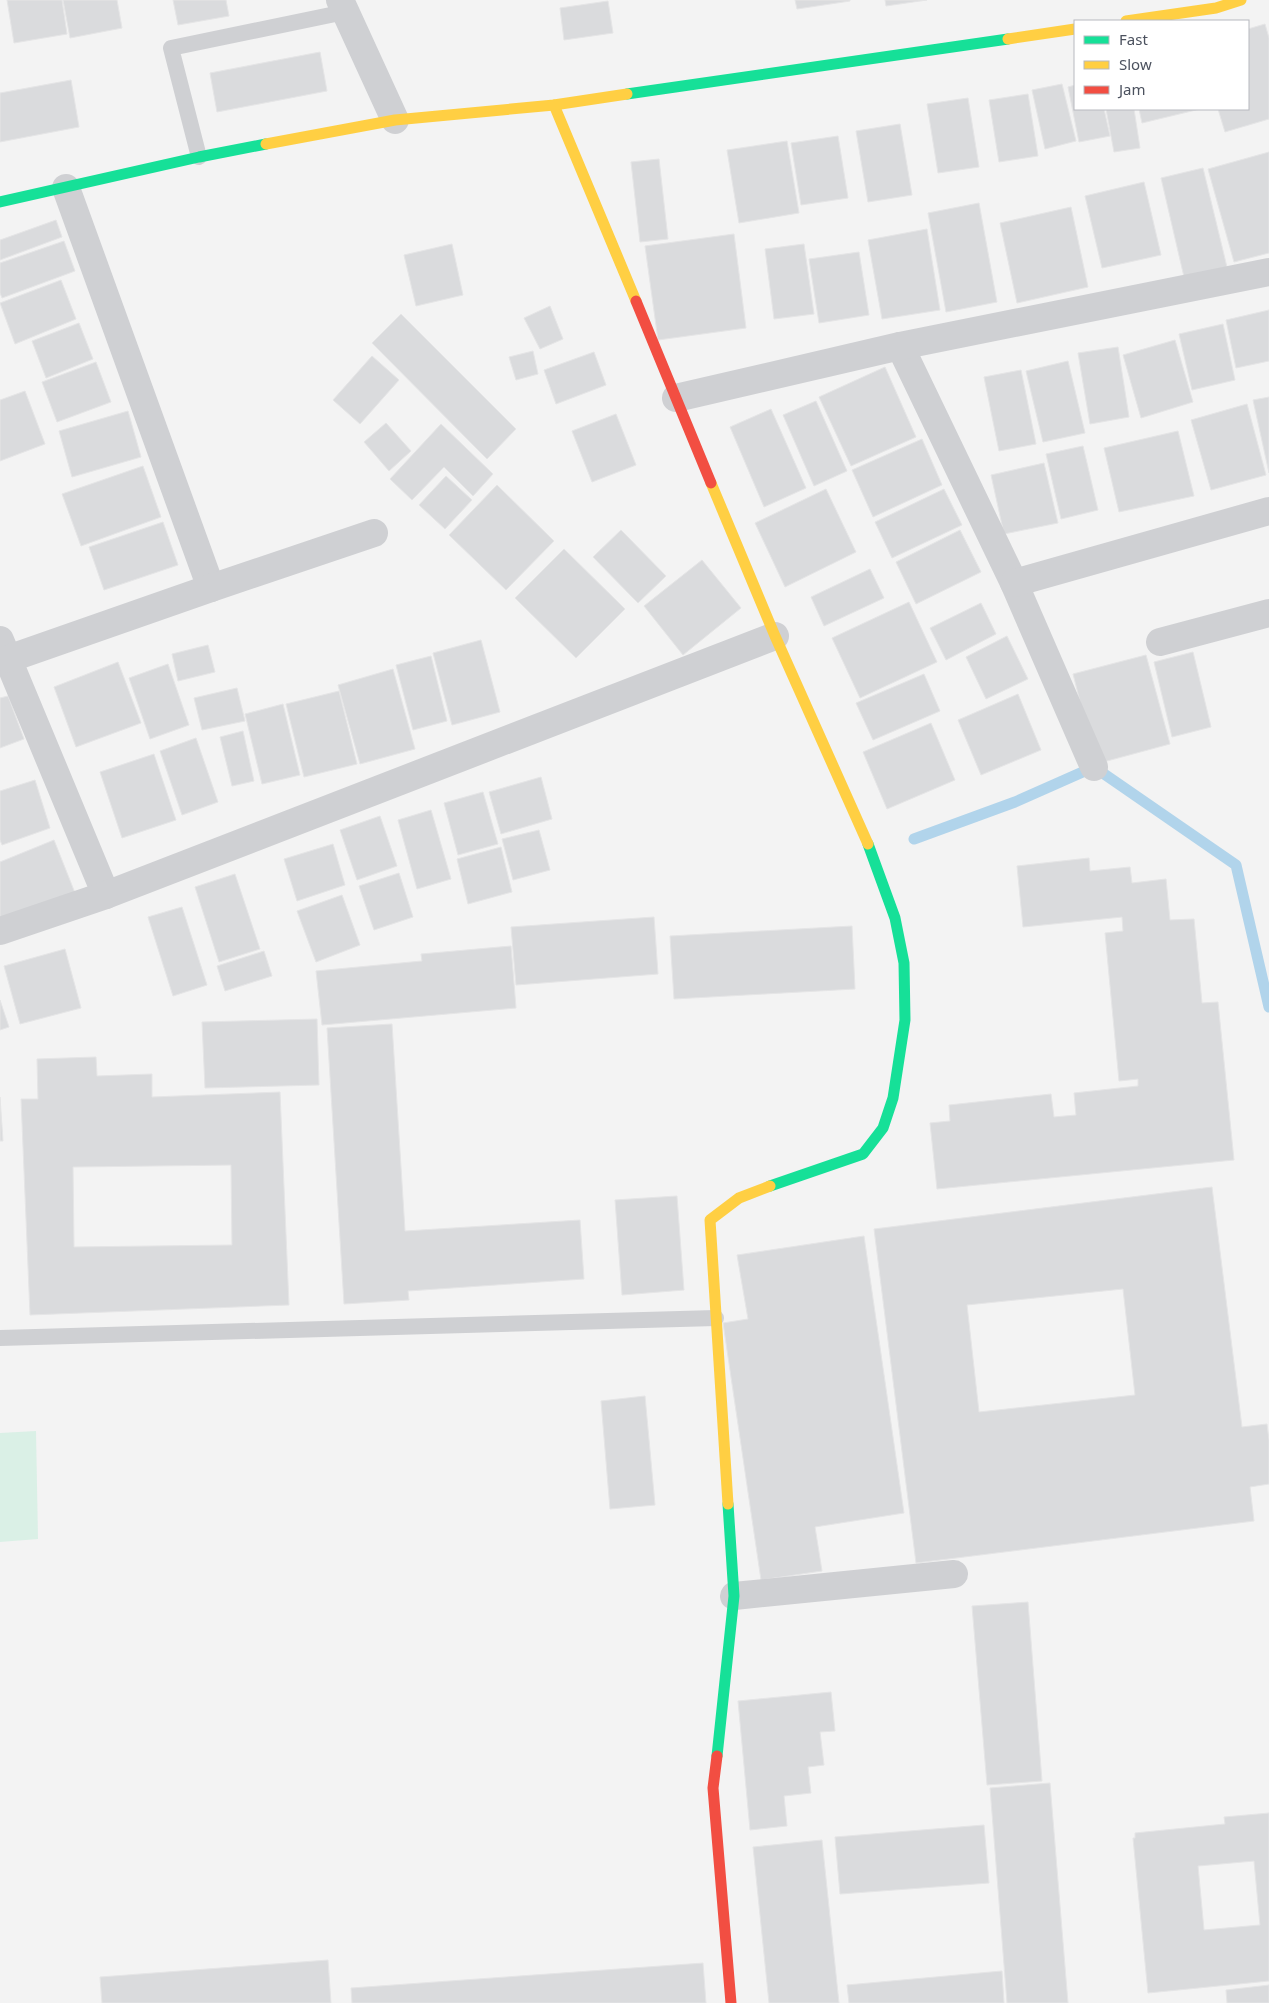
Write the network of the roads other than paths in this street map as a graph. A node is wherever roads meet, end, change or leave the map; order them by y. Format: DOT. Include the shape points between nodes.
graph roads {
  1 [pos="1223,3"];
  2 [pos="342,6"];
  3 [pos="1131,20"];
  4 [pos="1074,29"];
  5 [pos="554,105"];
  6 [pos="396,120"];
  7 [pos="199,157"];
  8 [pos="66,188"];
  9 [pos="0,202"];
  10 [pos="1269,272"];
  11 [pos="900,346"];
  12 [pos="676,398"];
  13 [pos="1269,511"];
  14 [pos="374,533"];
  15 [pos="1014,583"];
  16 [pos="211,588"];
  17 [pos="1269,614"];
  18 [pos="774,636"];
  19 [pos="1160,642"];
  20 [pos="4,650"];
  21 [pos="1094,767"];
  22 [pos="106,895"];
  23 [pos="0,931"];
  24 [pos="716,1318"];
  25 [pos="0,1338"];
  26 [pos="954,1574"];
  27 [pos="734,1596"];
  28 [pos="731,2003"];
  1 -- 3 [label="street"];
  2 -- 6 [label="street"];
  2 -- 7 [label="lane" via="171,48"];
  4 -- 5 [label="street"];
  5 -- 6 [label="street"];
  5 -- 12 [label="street"];
  6 -- 7 [label="street"];
  7 -- 8 [label="street"];
  8 -- 9 [label="street"];
  8 -- 16 [label="street"];
  10 -- 11 [label="street"];
  11 -- 12 [label="street"];
  11 -- 15 [label="street"];
  12 -- 18 [label="street"];
  13 -- 15 [label="street"];
  14 -- 16 [label="street"];
  15 -- 21 [label="street"];
  16 -- 20 [label="street"];
  17 -- 19 [label="street"];
  18 -- 22 [label="street"];
  18 -- 24 [label="street" via="875,860 895,918 904,963 905,1020 893,1098 883,1128 863,1154 739,1198 710,1220"];
  20 -- 22 [label="street"];
  22 -- 23 [label="street"];
  24 -- 25 [label="lane"];
  24 -- 27 [label="street"];
  26 -- 27 [label="street"];
  27 -- 28 [label="street" via="713,1788"];
}
